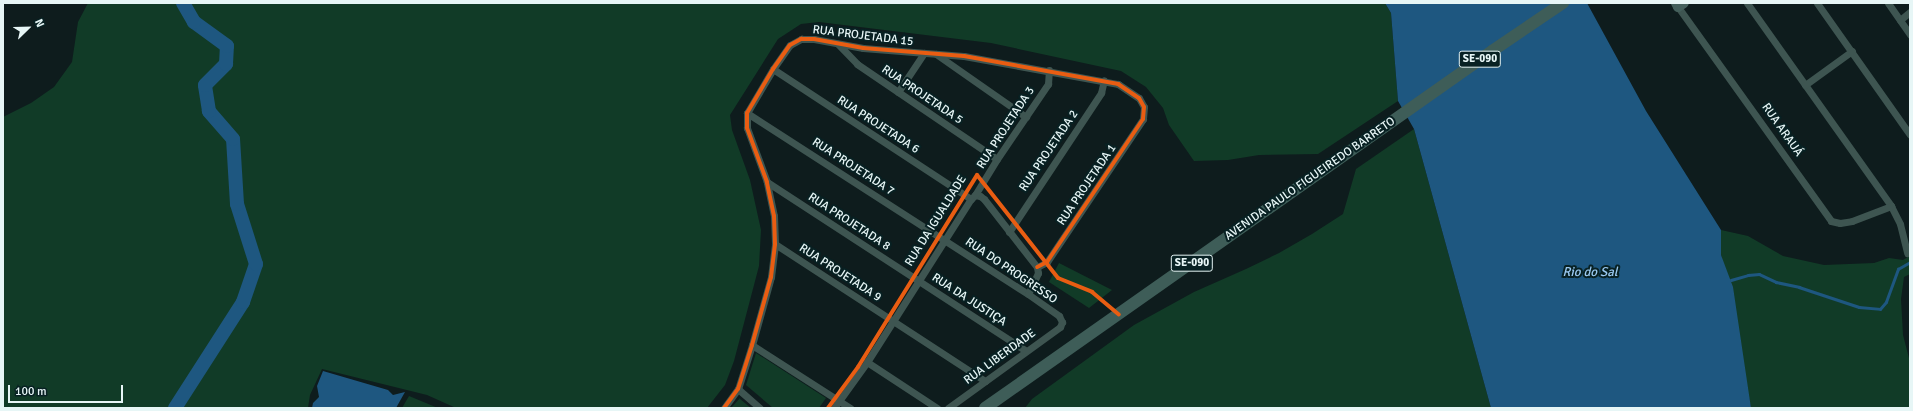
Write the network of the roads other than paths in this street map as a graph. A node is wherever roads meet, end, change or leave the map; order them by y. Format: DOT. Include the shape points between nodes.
graph roads {
  1 [pos="1563,3"];
  2 [pos="1747,3"];
  3 [pos="1817,3"];
  4 [pos="1888,3"];
  5 [pos="1679,4"];
  6 [pos="1910,12"];
  7 [pos="1900,20"];
  8 [pos="1910,34"];
  9 [pos="838,44"];
  10 [pos="1852,51"];
  11 [pos="924,53"];
  12 [pos="936,54"];
  13 [pos="773,69"];
  14 [pos="1049,70"];
  15 [pos="1104,80"];
  16 [pos="1804,85"];
  17 [pos="898,92"];
  18 [pos="1144,107"];
  19 [pos="747,113"];
  20 [pos="1026,116"];
  21 [pos="1910,135"];
  22 [pos="997,159"];
  23 [pos="767,182"];
  24 [pos="973,197"];
  25 [pos="1891,206"];
  26 [pos="1009,232"];
  27 [pos="946,240"];
  28 [pos="775,244"];
  29 [pos="1907,253"];
  30 [pos="1037,267"];
  31 [pos="920,281"];
  32 [pos="1028,294"];
  33 [pos="892,321"];
  34 [pos="1062,322"];
  35 [pos="752,344"];
  36 [pos="1026,351"];
  37 [pos="867,362"];
  38 [pos="985,381"];
  39 [pos="738,389"];
  40 [pos="839,402"];
  41 [pos="956,405"];
  42 [pos="724,408"];
  43 [pos="760,408"];
  44 [pos="834,408"];
  45 [pos="850,408"];
  46 [pos="937,408"];
  47 [pos="948,408"];
  48 [pos="986,408"];
  1 -- 48 [label="main road, AVENIDA PAULO FIGUEIREDO BARRETO / SE-090"];
  2 -- 16 [label="street"];
  3 -- 10 [label="street"];
  4 -- 7 [label="street"];
  5 -- 25 [label="street, RUA ARAUÁ" via="1831,221 1852,221"];
  6 -- 7 [label="street"];
  7 -- 8 [label="street"];
  9 -- 11 [label="street, RUA PROJETADA 15"];
  9 -- 13 [label="street, RUA PROJETADA 15" via="801,39 790,45"];
  9 -- 17 [label="street, RUA PROJETADA 5" via="857,64"];
  10 -- 16 [label="street"];
  10 -- 21 [label="street"];
  11 -- 12 [label="street, RUA PROJETADA 15"];
  11 -- 17 [label="street"];
  12 -- 14 [label="street, RUA PROJETADA 15"];
  12 -- 20 [label="street"];
  13 -- 19 [label="street, RUA PROJETADA 15"];
  13 -- 24 [label="street, RUA PROJETADA 6"];
  14 -- 15 [label="street, RUA PROJETADA 15"];
  14 -- 20 [label="street, RUA PROJETADA 3" via="1048,84"];
  15 -- 18 [label="street, RUA PROJETADA 15" via="1118,84 1139,98"];
  15 -- 26 [label="street, RUA PROJETADA 2" via="1101,93"];
  16 -- 25 [label="street"];
  17 -- 22 [label="street, RUA PROJETADA 5"];
  18 -- 30 [label="street, RUA PROJETADA 1" via="1143,119 1047,262"];
  19 -- 23 [label="street" via="747,128"];
  19 -- 27 [label="street, RUA PROJETADA 7"];
  20 -- 22 [label="street, RUA PROJETADA 3"];
  22 -- 24 [label="street, RUA PROJETADA 3"];
  23 -- 28 [label="street" via="774,216"];
  23 -- 31 [label="street, RUA PROJETADA 8"];
  24 -- 26 [label="street, RUA DA IGUALDADE" via="984,199"];
  24 -- 27 [label="street, RUA DA IGUALDADE"];
  25 -- 29 [label="street" via="1900,224"];
  26 -- 30 [label="street, RUA DA IGUALDADE"];
  27 -- 31 [label="street, RUA DA IGUALDADE"];
  27 -- 32 [label="street, RUA DO PROGRESSO"];
  28 -- 33 [label="street, RUA PROJETADA 9"];
  28 -- 35 [label="street" via="771,277"];
  30 -- 32 [label="street" via="1038,273"];
  31 -- 33 [label="street, RUA DA IGUALDADE"];
  31 -- 36 [label="street, RUA DA JUSTIÇA"];
  32 -- 34 [label="street, RUA DO PROGRESSO" via="1059,316"];
  33 -- 37 [label="street, RUA DA IGUALDADE"];
  33 -- 38 [label="street, RUA PROJETADA 9"];
  34 -- 36 [label="street, RUA LIBERDADE" via="1060,327"];
  35 -- 39 [label="street"];
  35 -- 40 [label="street"];
  36 -- 38 [label="street, RUA LIBERDADE"];
  37 -- 40 [label="street, RUA DA IGUALDADE"];
  37 -- 46 [label="street"];
  38 -- 41 [label="street, RUA LIBERDADE"];
  39 -- 42 [label="street"];
  39 -- 43 [label="street"];
  40 -- 44 [label="street, RUA DA IGUALDADE"];
  40 -- 45 [label="street"];
  41 -- 47 [label="street, RUA LIBERDADE"];
}
